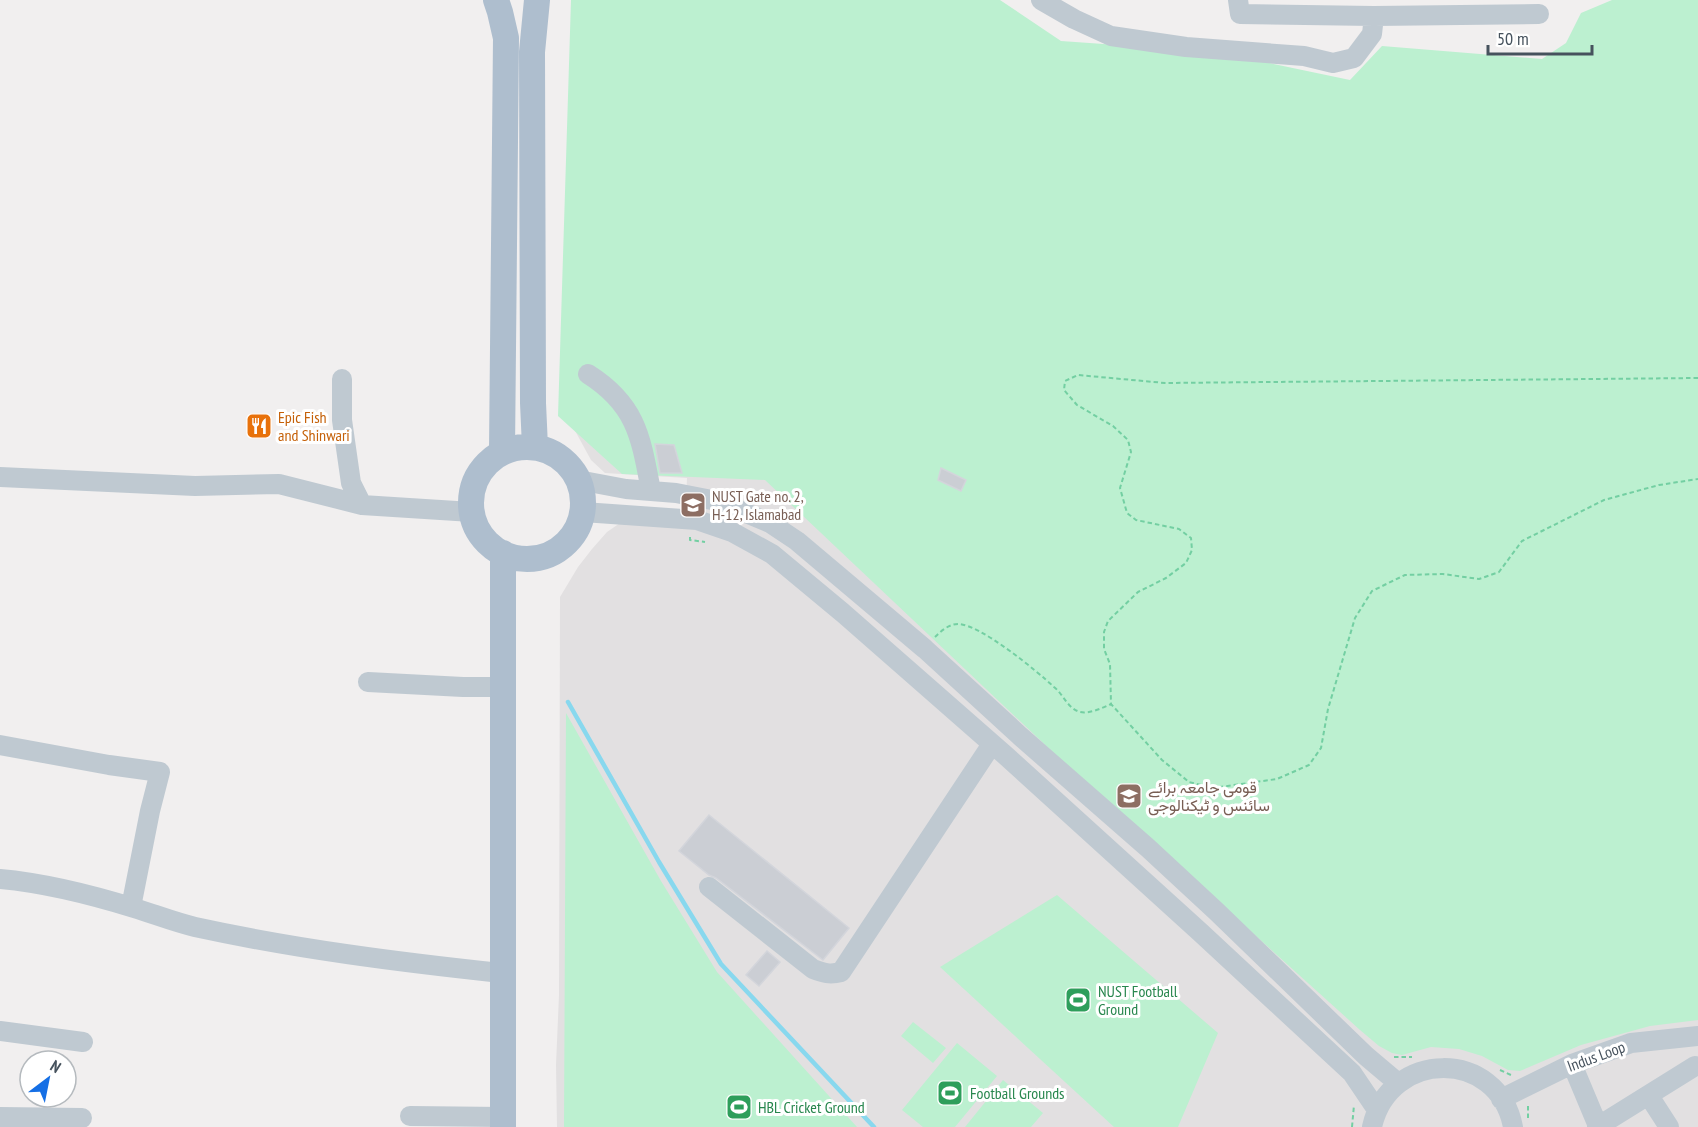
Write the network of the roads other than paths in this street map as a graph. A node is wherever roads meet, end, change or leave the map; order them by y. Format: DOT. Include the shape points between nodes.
graph roads {
  1 [pos="496,0"];
  2 [pos="537,0"];
  3 [pos="1041,0"];
  4 [pos="1238,0"];
  5 [pos="1539,14"];
  6 [pos="1374,16"];
  7 [pos="588,374"];
  8 [pos="342,379"];
  9 [pos="536,447"];
  10 [pos="502,453"];
  11 [pos="0,477"];
  12 [pos="578,480"];
  13 [pos="651,491"];
  14 [pos="362,505"];
  15 [pos="472,512"];
  16 [pos="583,512"];
  17 [pos="503,553"];
  18 [pos="368,681"];
  19 [pos="502,687"];
  20 [pos="1020,736"];
  21 [pos="0,745"];
  22 [pos="999,750"];
  23 [pos="0,879"];
  24 [pos="709,887"];
  25 [pos="131,907"];
  26 [pos="501,973"];
  27 [pos="0,1031"];
  28 [pos="1698,1036"];
  29 [pos="1676,1038"];
  30 [pos="83,1042"];
  31 [pos="1572,1064"];
  32 [pos="1696,1069"];
  33 [pos="1398,1083"];
  34 [pos="1649,1096"];
  35 [pos="1501,1099"];
  36 [pos="410,1116"];
  37 [pos="0,1117"];
  38 [pos="82,1118"];
  39 [pos="1374,1119"];
  40 [pos="503,1122"];
  41 [pos="1513,1127"];
  42 [pos="1598,1127"];
  43 [pos="1669,1127"];
  1 -- 10 [label="main road" via="506,38"];
  2 -- 9 [label="main road" via="532,52"];
  3 -- 6 [label="street" via="1111,36 1186,47 1304,56 1334,63 1354,58 1372,34"];
  4 -- 6 [label="street" via="1240,14"];
  5 -- 6 [label="street"];
  7 -- 13 [label="street" via="605,385 632,418"];
  8 -- 14 [label="street" via="342,420 351,483"];
  9 -- 10 [label="main road" via="518,447"];
  9 -- 12 [label="main road" via="568,464"];
  10 -- 15 [label="main road" via="487,463 477,477 471,494"];
  11 -- 14 [label="street" via="195,486 279,484"];
  12 -- 13 [label="street"];
  12 -- 16 [label="main road"];
  13 -- 20 [label="street" via="717,501 770,523 797,541 925,649"];
  14 -- 15 [label="street"];
  15 -- 17 [label="main road" via="477,529"];
  16 -- 17 [label="main road" via="572,537 550,554 520,558"];
  16 -- 22 [label="street" via="690,519 732,532 772,554"];
  17 -- 19 [label="main road"];
  18 -- 19 [label="street"];
  19 -- 26 [label="main road"];
  20 -- 22 [label="street"];
  20 -- 33 [label="street" via="1216,911"];
  21 -- 25 [label="street" via="160,772"];
  22 -- 24 [label="street" via="842,972 824,974 813,969"];
  22 -- 39 [label="street" via="1352,1073"];
  23 -- 25 [label="street" via="24,881"];
  25 -- 26 [label="street" via="191,926 276,944"];
  26 -- 40 [label="main road"];
  27 -- 30 [label="street"];
  28 -- 29 [label="street, Indus Loop"];
  29 -- 31 [label="street, Indus Loop" via="1631,1043"];
  29 -- 32 [label="street"];
  31 -- 35 [label="street, Indus Loop"];
  31 -- 42 [label="street"];
  32 -- 34 [label="street"];
  33 -- 35 [label="street" via="1425,1069 1456,1069 1482,1079"];
  33 -- 39 [label="street" via="1387,1094"];
  34 -- 42 [label="street"];
  34 -- 43 [label="street"];
  35 -- 41 [label="street"];
  36 -- 40 [label="street"];
  37 -- 38 [label="street"];
}
